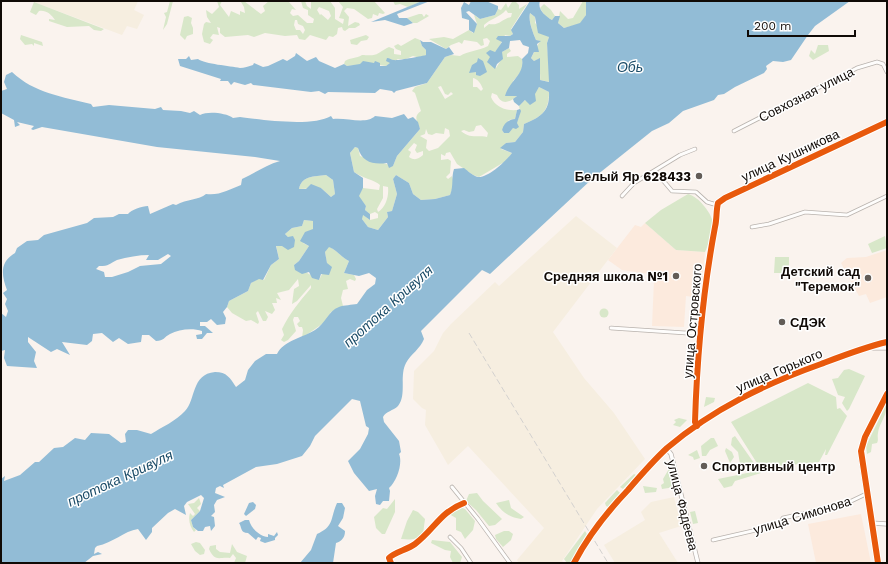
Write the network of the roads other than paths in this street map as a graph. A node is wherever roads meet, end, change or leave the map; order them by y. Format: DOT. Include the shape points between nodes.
graph roads {
  1 [pos="887,72"];
  2 [pos="887,122"];
  3 [pos="734,131"];
  4 [pos="695,149"];
  5 [pos="655,170"];
  6 [pos="622,196"];
  7 [pos="887,196"];
  8 [pos="717,205"];
  9 [pos="752,227"];
  10 [pos="611,328"];
  11 [pos="701,334"];
  12 [pos="887,342"];
  13 [pos="887,348"];
  14 [pos="864,350"];
  15 [pos="887,394"];
  16 [pos="697,426"];
  17 [pos="667,449"];
  18 [pos="452,487"];
  19 [pos="866,494"];
  20 [pos="464,503"];
  21 [pos="871,523"];
  22 [pos="887,524"];
  23 [pos="450,537"];
  24 [pos="713,540"];
  25 [pos="391,563"];
  26 [pos="472,563"];
  27 [pos="510,563"];
  28 [pos="574,563"];
  29 [pos="698,563"];
  30 [pos="878,563"];
  1 -- 3 [label="street, Совхозная улица" via="880,62 867,64"];
  2 -- 8 [label="street, улица Кушникова" via="723,199"];
  4 -- 5 [label="street"];
  5 -- 6 [label="street" via="634,183"];
  5 -- 8 [label="street" via="670,188 677,192 696,192 707,202"];
  7 -- 9 [label="street" via="847,215 805,212"];
  8 -- 11 [label="street, улица Островского"];
  10 -- 11 [label="street"];
  11 -- 16 [label="street, улица Островского" via="695,414"];
  12 -- 14 [label="street, улица Горького"];
  13 -- 14 [label="street, улица Горького"];
  14 -- 16 [label="street, улица Горького" via="777,380 733,402"];
  15 -- 19 [label="street" via="862,447 861,461"];
  16 -- 17 [label="street, улица Горького"];
  17 -- 28 [label="street, улица Горького" via="604,518"];
  17 -- 29 [label="street, улица Фадеева"];
  18 -- 20 [label="street"];
  19 -- 21 [label="street"];
  19 -- 24 [label="street, улица Симонова" via="843,505 783,518 778,525"];
  20 -- 25 [label="street" via="443,515 428,535 414,545 392,554 389,558"];
  20 -- 27 [label="street"];
  21 -- 22 [label="street"];
  21 -- 30 [label="street"];
  23 -- 26 [label="street"];
}
